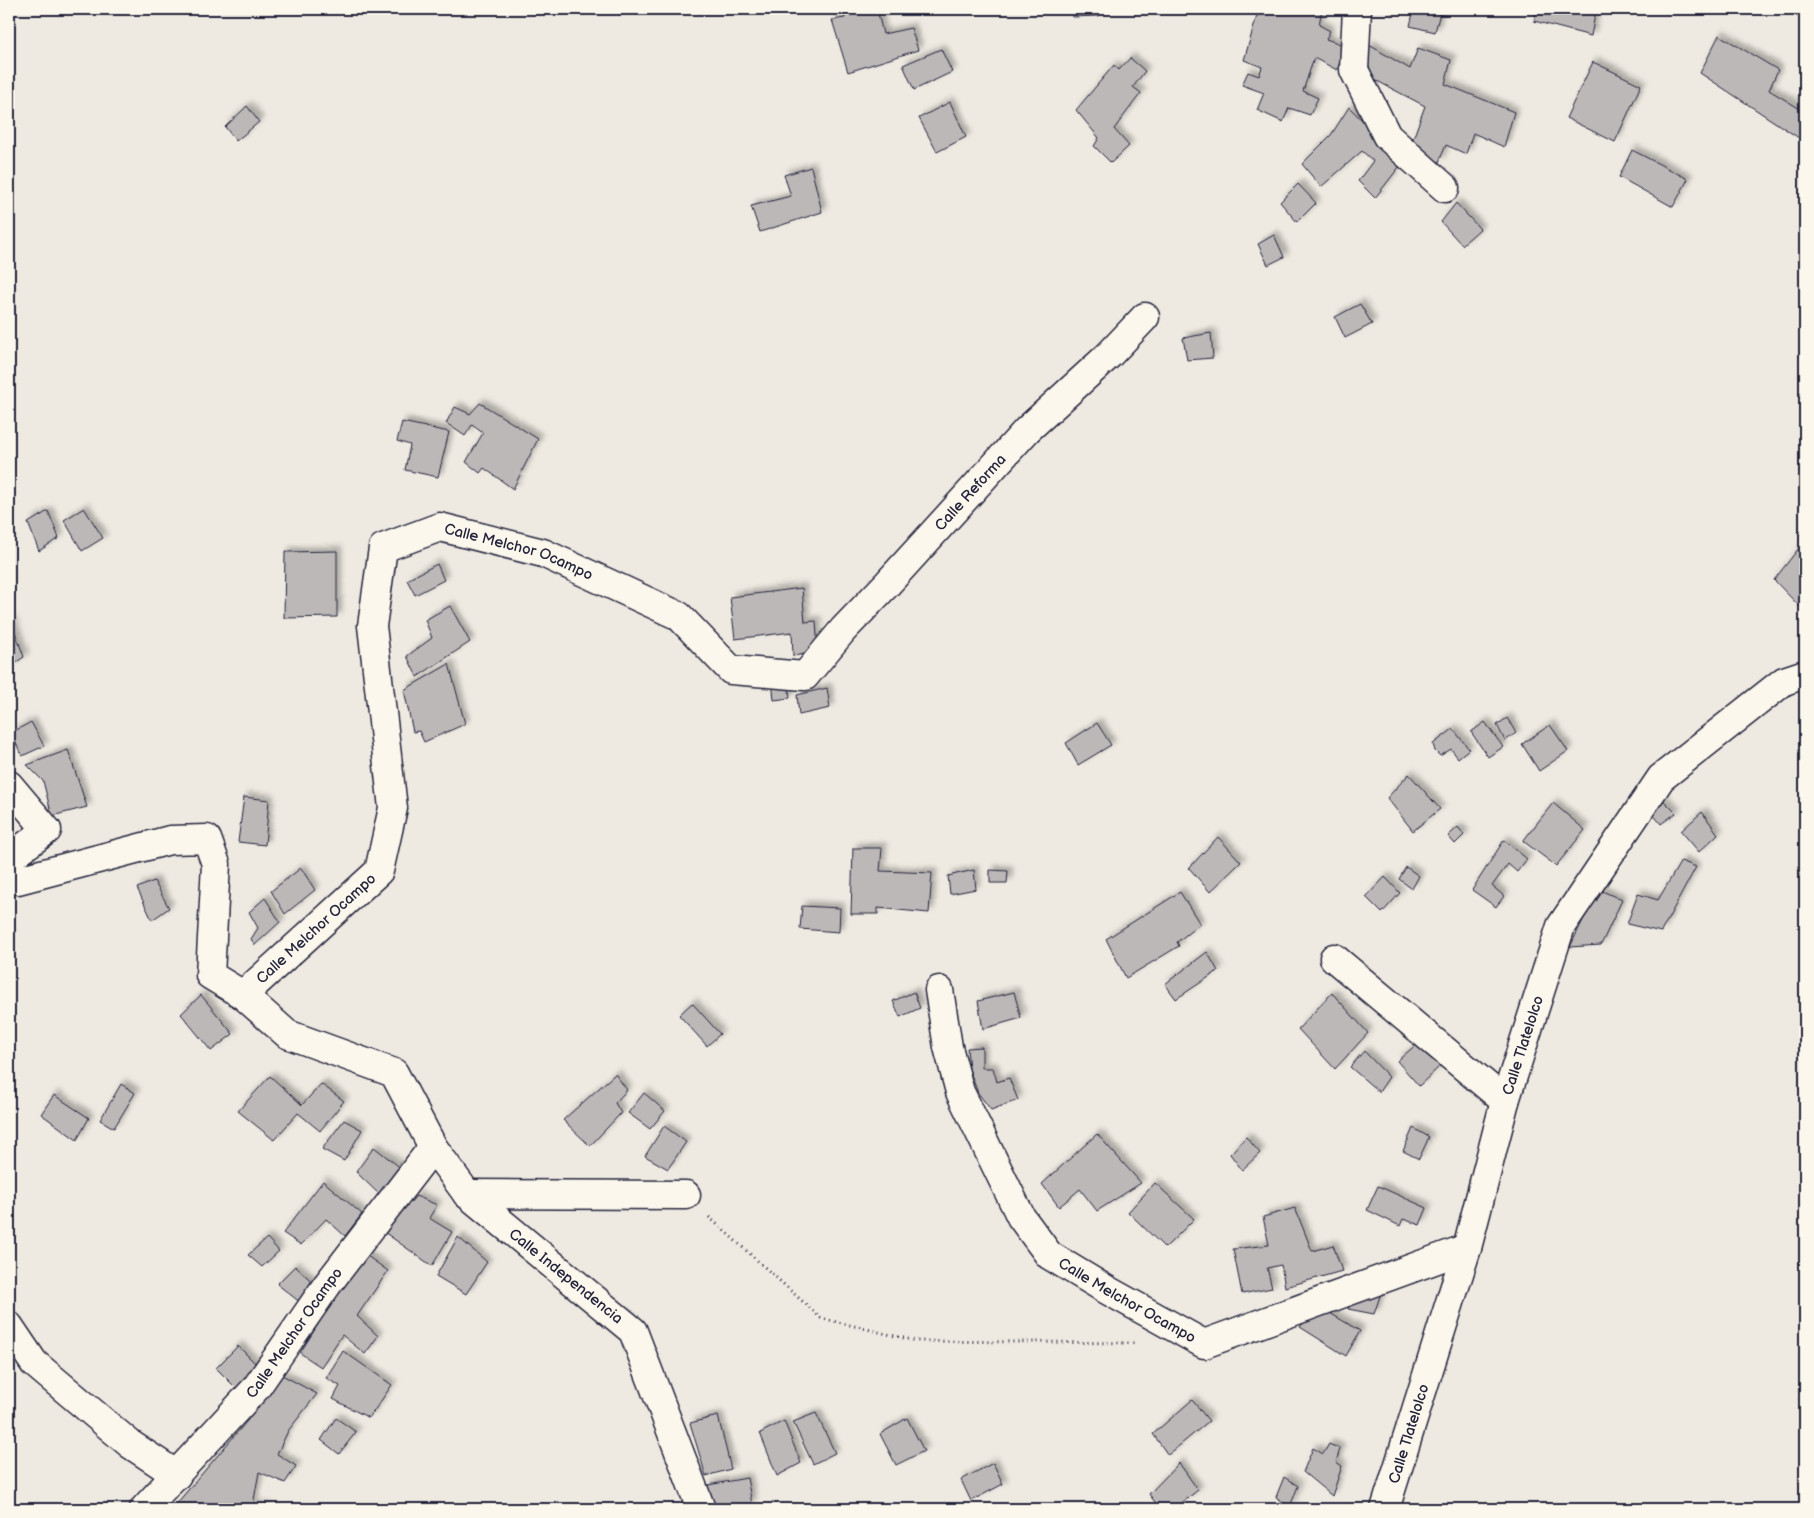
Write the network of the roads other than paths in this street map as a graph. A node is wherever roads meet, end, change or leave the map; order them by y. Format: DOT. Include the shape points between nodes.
graph roads {
  1 [pos="1357,9"];
  2 [pos="1445,188"];
  3 [pos="1145,317"];
  4 [pos="1805,674"];
  5 [pos="805,676"];
  6 [pos="9,784"];
  7 [pos="9,858"];
  8 [pos="9,868"];
  9 [pos="1334,958"];
  10 [pos="939,990"];
  11 [pos="243,995"];
  12 [pos="1505,1101"];
  13 [pos="433,1147"];
  14 [pos="467,1194"];
  15 [pos="686,1195"];
  16 [pos="1467,1248"];
  17 [pos="9,1326"];
  18 [pos="177,1474"];
  19 [pos="144,1509"];
  20 [pos="701,1509"];
  21 [pos="1385,1509"];
  1 -- 2 [label="street" via="1354,70 1387,136"];
  3 -- 5 [label="street, Calle Reforma" via="1109,355 1026,430"];
  4 -- 12 [label="street, Calle Tlatelolco" via="1784,681 1661,778 1561,926"];
  5 -- 11 [label="street, Calle Melchor Ocampo" via="731,670 679,616 543,553 440,527 383,548 372,626 393,808 379,870"];
  6 -- 7 [label="street" via="47,830"];
  8 -- 11 [label="street" via="18,880 170,840 207,839 216,864 210,975"];
  9 -- 12 [label="street"];
  10 -- 16 [label="street, Calle Melchor Ocampo" via="948,1047 960,1092 1021,1217 1049,1254 1204,1344"];
  11 -- 13 [label="street, Calle Melchor Ocampo" via="287,1034 394,1073"];
  12 -- 16 [label="street, Calle Tlatelolco"];
  13 -- 14 [label="street, Calle Independencia"];
  13 -- 18 [label="street, Calle Melchor Ocampo" via="327,1285 256,1388"];
  14 -- 15 [label="street"];
  14 -- 20 [label="street, Calle Independencia" via="633,1331"];
  16 -- 21 [label="street, Calle Tlatelolco"];
  17 -- 18 [label="street" via="34,1363 130,1444"];
  18 -- 19 [label="street, Calle Melchor Ocampo"];
}
